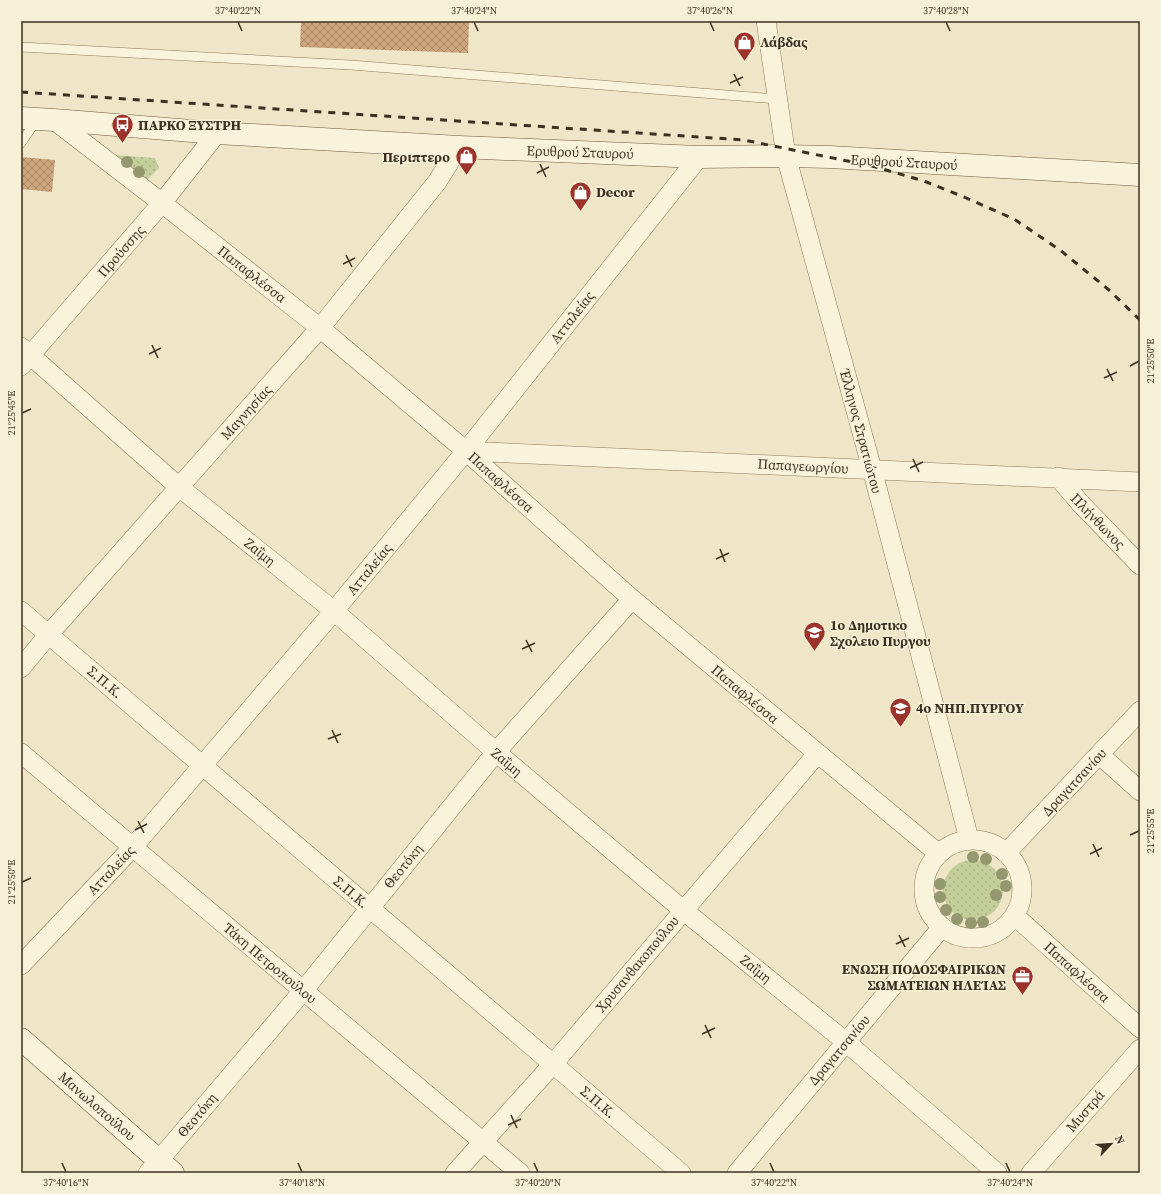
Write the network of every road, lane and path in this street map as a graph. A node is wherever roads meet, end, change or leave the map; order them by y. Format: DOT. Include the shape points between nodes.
graph roads {
  1 [pos="766,21"];
  2 [pos="21,47"];
  3 [pos="777,99"];
  4 [pos="38,119"];
  5 [pos="217,133"];
  6 [pos="21,143"];
  7 [pos="459,147"];
  8 [pos="786,156"];
  9 [pos="698,157"];
  10 [pos="1140,175"];
  11 [pos="162,203"];
  12 [pos="320,328"];
  13 [pos="24,356"];
  14 [pos="466,450"];
  15 [pos="872,469"];
  16 [pos="1058,477"];
  17 [pos="1140,482"];
  18 [pos="180,487"];
  19 [pos="1140,564"];
  20 [pos="632,599"];
  21 [pos="21,610"];
  22 [pos="334,611"];
  23 [pos="49,634"];
  24 [pos="21,668"];
  25 [pos="1140,711"];
  26 [pos="496,752"];
  27 [pos="21,753"];
  28 [pos="817,754"];
  29 [pos="1100,755"];
  30 [pos="203,765"];
  31 [pos="1140,791"];
  32 [pos="969,839"];
  33 [pos="133,847"];
  34 [pos="1006,853"];
  35 [pos="939,854"];
  36 [pos="370,907"];
  37 [pos="683,910"];
  38 [pos="1014,916"];
  39 [pos="942,927"];
  40 [pos="21,966"];
  41 [pos="303,991"];
  42 [pos="1140,1028"];
  43 [pos="21,1039"];
  44 [pos="846,1042"];
  45 [pos="1140,1048"];
  46 [pos="553,1064"];
  47 [pos="482,1142"];
  48 [pos="160,1169"];
  49 [pos="455,1173"];
  50 [pos="520,1173"];
  51 [pos="681,1173"];
  52 [pos="737,1173"];
  53 [pos="997,1173"];
  54 [pos="1031,1173"];
  1 -- 3 [label="street, Έλληνος Στρατιώτου"];
  2 -- 3 [label="lane" via="351,65"];
  3 -- 8 [label="street, Έλληνος Στρατιώτου"];
  4 -- 5 [label="main road, Ερυθρού Σταυρού"];
  4 -- 6 [label="lane"];
  4 -- 11 [label="street, Παπαφλέσσα"];
  5 -- 7 [label="main road, Ερυθρού Σταυρού"];
  5 -- 11 [label="street, Προύσσης"];
  7 -- 9 [label="main road, Ερυθρού Σταυρού"];
  7 -- 12 [label="street, Μαγνησίας" via="437,182"];
  8 -- 9 [label="main road, Ερυθρού Σταυρού"];
  8 -- 10 [label="main road, Ερυθρού Σταυρού"];
  8 -- 15 [label="street, Έλληνος Στρατιώτου"];
  9 -- 14 [label="street, Ατταλείας"];
  11 -- 12 [label="street, Παπαφλέσσα"];
  11 -- 13 [label="street, Προύσσης"];
  12 -- 14 [label="street, Παπαφλέσσα"];
  12 -- 18 [label="street, Μαγνησίας"];
  13 -- 18 [label="street, Ζαΐμη"];
  14 -- 15 [label="street, Παπαγεωργίου"];
  14 -- 20 [label="street, Παπαφλέσσα"];
  14 -- 22 [label="street, Ατταλείας"];
  15 -- 16 [label="street, Παπαγεωργίου"];
  15 -- 32 [label="street, Έλληνος Στρατιώτου"];
  16 -- 17 [label="street, Παπαγεωργίου"];
  16 -- 19 [label="street, Πλήνθωνος"];
  18 -- 22 [label="street, Ζαΐμη"];
  18 -- 23 [label="street, Μαγνησίας"];
  20 -- 26 [label="street, Θεοτόκη"];
  20 -- 28 [label="street, Παπαφλέσσα"];
  21 -- 23 [label="street, Σ.Π.Κ."];
  22 -- 26 [label="street, Ζαΐμη"];
  22 -- 30 [label="street, Ατταλείας"];
  23 -- 24 [label="street, Μαγνησίας"];
  23 -- 30 [label="street, Σ.Π.Κ."];
  25 -- 29 [label="street, Δραγατσανίου"];
  26 -- 36 [label="street, Θεοτόκη"];
  26 -- 37 [label="street, Ζαΐμη"];
  27 -- 33 [label="street, Τάκη Πετροπούλου"];
  28 -- 35 [label="street, Παπαφλέσσα"];
  28 -- 37 [label="street, Χρυσανθακοπούλου"];
  29 -- 31 [label="street"];
  29 -- 34 [label="street, Δραγατσανίου"];
  30 -- 33 [label="street, Ατταλείας"];
  30 -- 36 [label="street, Σ.Π.Κ."];
  32 -- 34 [label="street" via="988,842"];
  32 -- 35 [label="street" via="950,845"];
  33 -- 40 [label="street, Ατταλείας"];
  33 -- 41 [label="street, Τάκη Πετροπούλου"];
  34 -- 38 [label="street" via="1019,871 1023,886 1021,902"];
  35 -- 39 [label="street" via="930,864 925,877 924,891 927,904"];
  36 -- 41 [label="street, Θεοτόκη"];
  36 -- 46 [label="street, Σ.Π.Κ."];
  37 -- 44 [label="street, Ζαΐμη"];
  37 -- 46 [label="street, Χρυσανθακοπούλου"];
  38 -- 39 [label="street" via="1004,928 989,936 972,938 956,935"];
  38 -- 42 [label="street, Παπαφλέσσα"];
  39 -- 44 [label="street, Δραγατσανίου"];
  41 -- 47 [label="street, Τάκη Πετροπούλου"];
  41 -- 48 [label="street, Θεοτόκη"];
  43 -- 48 [label="main road, Μανωλοπούλου"];
  44 -- 52 [label="street, Δραγατσανίου"];
  44 -- 53 [label="street, Ζαΐμη"];
  45 -- 54 [label="street, Μυστρά"];
  46 -- 47 [label="street, Χρυσανθακοπούλου"];
  46 -- 51 [label="street, Σ.Π.Κ."];
  47 -- 49 [label="street, Χρυσανθακοπούλου"];
  47 -- 50 [label="street, Τάκη Πετροπούλου"];
}
